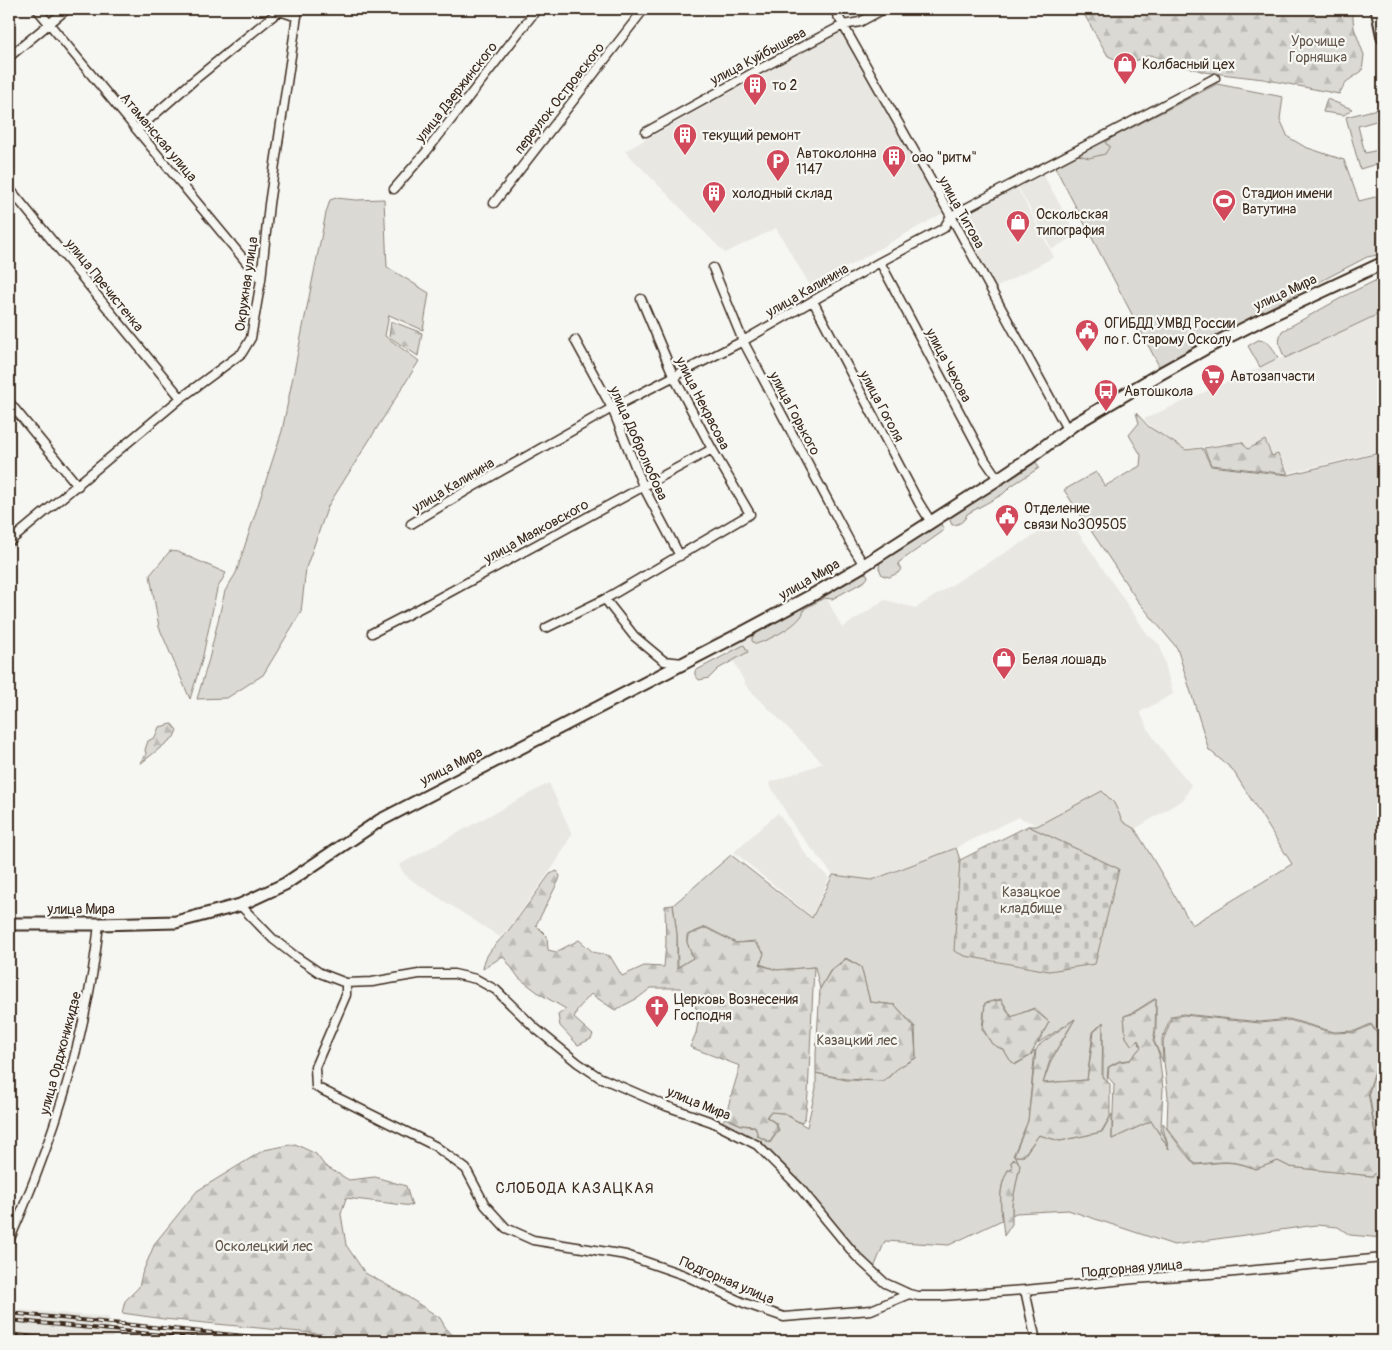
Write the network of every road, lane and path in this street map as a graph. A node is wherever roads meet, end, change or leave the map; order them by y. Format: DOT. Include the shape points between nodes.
graph roads {
  1 [pos="37,9"];
  2 [pos="68,9"];
  3 [pos="537,9"];
  4 [pos="644,9"];
  5 [pos="834,9"];
  6 [pos="884,9"];
  7 [pos="1377,9"];
  8 [pos="277,10"];
  9 [pos="297,13"];
  10 [pos="49,24"];
  11 [pos="842,25"];
  12 [pos="1383,38"];
  13 [pos="9,57"];
  14 [pos="1215,78"];
  15 [pos="137,130"];
  16 [pos="646,132"];
  17 [pos="9,188"];
  18 [pos="394,189"];
  19 [pos="494,203"];
  20 [pos="951,216"];
  21 [pos="880,262"];
  22 [pos="1383,263"];
  23 [pos="713,268"];
  24 [pos="261,280"];
  25 [pos="641,299"];
  26 [pos="813,301"];
  27 [pos="575,340"];
  28 [pos="742,341"];
  29 [pos="674,377"];
  30 [pos="181,398"];
  31 [pos="9,402"];
  32 [pos="612,408"];
  33 [pos="1067,429"];
  34 [pos="712,449"];
  35 [pos="998,479"];
  36 [pos="78,486"];
  37 [pos="643,486"];
  38 [pos="931,522"];
  39 [pos="411,524"];
  40 [pos="9,542"];
  41 [pos="680,556"];
  42 [pos="864,565"];
  43 [pos="606,599"];
  44 [pos="546,628"];
  45 [pos="372,633"];
  46 [pos="684,663"];
  47 [pos="240,905"];
  48 [pos="9,924"];
  49 [pos="99,924"];
  50 [pos="346,983"];
  51 [pos="9,1241"];
  52 [pos="1383,1258"];
  53 [pos="1025,1290"];
  54 [pos="909,1294"];
  55 [pos="1036,1341"];
  1 -- 10 [label="street, Атаманская улица"];
  2 -- 10 [label="street"];
  3 -- 18 [label="street, улица Дзержинского"];
  4 -- 19 [label="street, переулок Островского"];
  5 -- 11 [label="street, улица Титова"];
  6 -- 11 [label="street, улица Куйбышева" via="860,22"];
  7 -- 12 [label="main road"];
  8 -- 9 [label="street"];
  8 -- 15 [label="street"];
  9 -- 24 [label="street, Окружная улица"];
  10 -- 13 [label="street"];
  10 -- 15 [label="street, Атаманская улица"];
  11 -- 16 [label="street, улица Куйбышева"];
  11 -- 20 [label="street, улица Титова"];
  14 -- 20 [label="street, улица Калинина"];
  15 -- 24 [label="street, Атаманская улица"];
  17 -- 30 [label="street, улица Пречистенка"];
  20 -- 21 [label="street, улица Калинина" via="944,228"];
  20 -- 33 [label="street, улица Титова"];
  21 -- 26 [label="street, улица Калинина"];
  21 -- 35 [label="street, улица Чехова" via="984,460"];
  22 -- 33 [label="main road, улица Мира" via="1206,348"];
  23 -- 28 [label="street, улица Горького"];
  24 -- 30 [label="street, Окружная улица" via="251,338 242,352"];
  25 -- 29 [label="street, улица Некрасова"];
  26 -- 28 [label="street, улица Калинина"];
  26 -- 38 [label="street, улица Гоголя"];
  27 -- 32 [label="street, улица Добролюбова"];
  28 -- 29 [label="street, улица Калинина"];
  28 -- 42 [label="street, улица Горького"];
  29 -- 32 [label="street, улица Калинина"];
  29 -- 34 [label="street, улица Некрасова"];
  30 -- 36 [label="street, Окружная улица"];
  31 -- 36 [label="street"];
  32 -- 37 [label="street, улица Добролюбова"];
  32 -- 39 [label="street, улица Калинина"];
  33 -- 35 [label="main road, улица Мира"];
  34 -- 37 [label="street, улица Маяковского"];
  34 -- 41 [label="street, улица Некрасова" via="750,514"];
  35 -- 38 [label="main road, улица Мира"];
  36 -- 40 [label="street, Окружная улица"];
  37 -- 41 [label="street, улица Добролюбова"];
  37 -- 45 [label="street, улица Маяковского"];
  38 -- 42 [label="main road, улица Мира"];
  41 -- 43 [label="street"];
  42 -- 46 [label="main road, улица Мира"];
  43 -- 44 [label="street"];
  43 -- 46 [label="street" via="634,636 664,661"];
  46 -- 47 [label="main road, улица Мира" via="379,821 285,884"];
  47 -- 49 [label="main road, улица Мира" via="176,922"];
  47 -- 50 [label="street, улица Мира" via="295,956 320,973"];
  48 -- 49 [label="main road, улица Мира"];
  49 -- 51 [label="street, улица Орджоникидзе" via="92,983 70,1074 30,1193"];
  50 -- 54 [label="street, улица Мира" via="420,974 454,974 476,979 496,990 535,1028 599,1077 712,1122 757,1145 800,1188 856,1256 885,1283"];
  50 -- 54 [label="street, Подгорная улица" via="346,995 315,1067 316,1087 435,1146 466,1169 485,1205 506,1228 533,1240 626,1255 784,1316 871,1310"];
  52 -- 53 [label="street, Подгорная улица"];
  53 -- 54 [label="street, Подгорная улица" via="942,1296"];
  53 -- 55 [label="street"];
}
